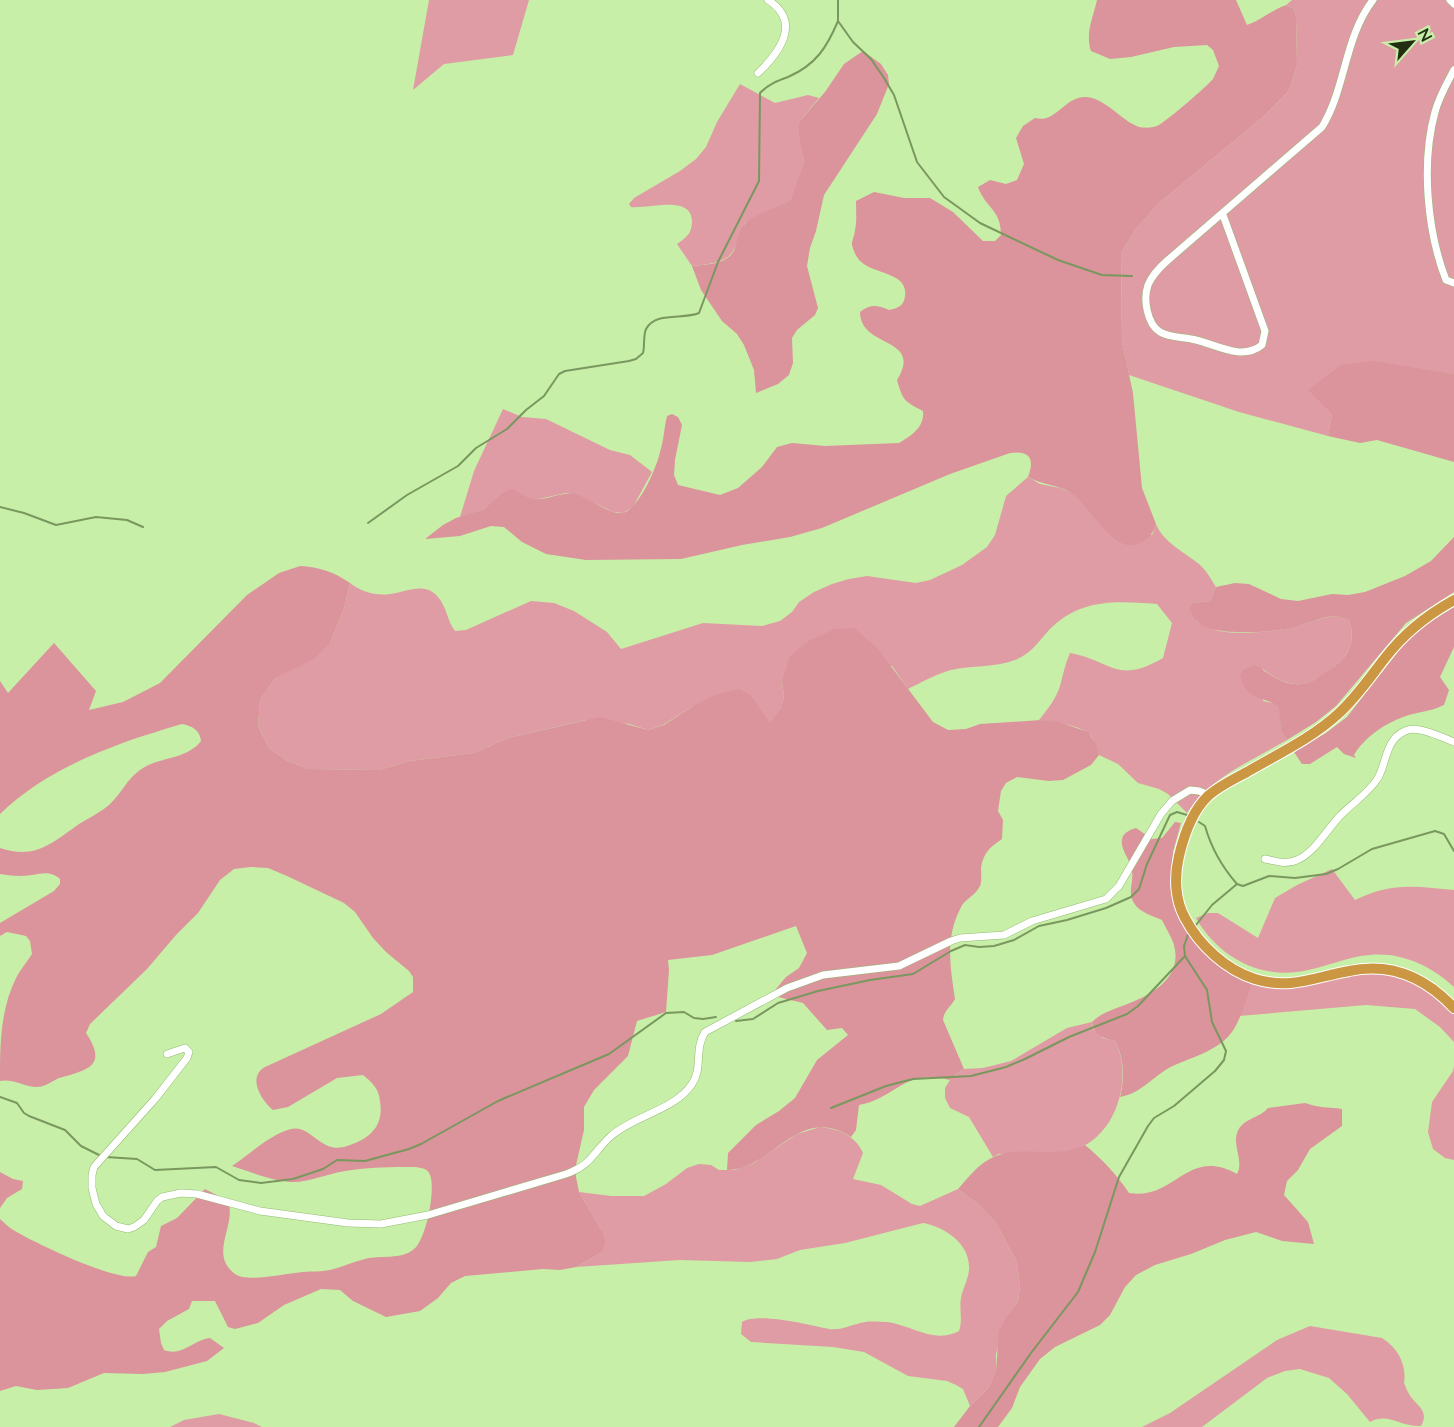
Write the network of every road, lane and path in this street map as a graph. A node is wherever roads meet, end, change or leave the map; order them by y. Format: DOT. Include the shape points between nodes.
graph roads {
  1 [pos="768,0"];
  2 [pos="1373,0"];
  3 [pos="1450,0"];
  4 [pos="1454,4"];
  5 [pos="1454,70"];
  6 [pos="758,73"];
  7 [pos="1222,215"];
  8 [pos="1454,283"];
  9 [pos="1454,600"];
  10 [pos="1454,742"];
  11 [pos="1209,795"];
  12 [pos="1265,859"];
  13 [pos="1454,1008"];
  14 [pos="167,1054"];
  1 -- 6 [label="street" via="783,16 785,34 776,54"];
  2 -- 7 [label="street" via="1352,37 1336,99 1322,128"];
  3 -- 4 [label="street"];
  5 -- 8 [label="street" via="1431,127 1428,186 1437,256 1446,280"];
  7 -- 7 [label="street" via="1157,270 1146,293 1149,317 1153,327 1164,334 1228,350 1251,351 1262,345 1265,332"];
  9 -- 11 [label="highway" via="1409,632 1337,715 1290,748"];
  10 -- 12 [label="street" via="1421,731 1404,731 1391,744 1372,786 1308,853 1286,863"];
  11 -- 13 [label="highway" via="1185,832 1177,865 1177,896 1181,912 1196,936 1224,962 1256,979 1293,984 1350,970 1391,969 1427,984"];
  11 -- 14 [label="street" via="1190,790 1172,801 1119,886 1106,899 1032,921 1004,935 960,938 899,966 823,975 787,988 705,1032 698,1048 698,1072 689,1088 611,1136 583,1167 419,1217 381,1224 348,1223 260,1211 181,1193 162,1197 134,1227 121,1228 110,1223 94,1197 94,1167 155,1099 189,1053 184,1048"];
}
